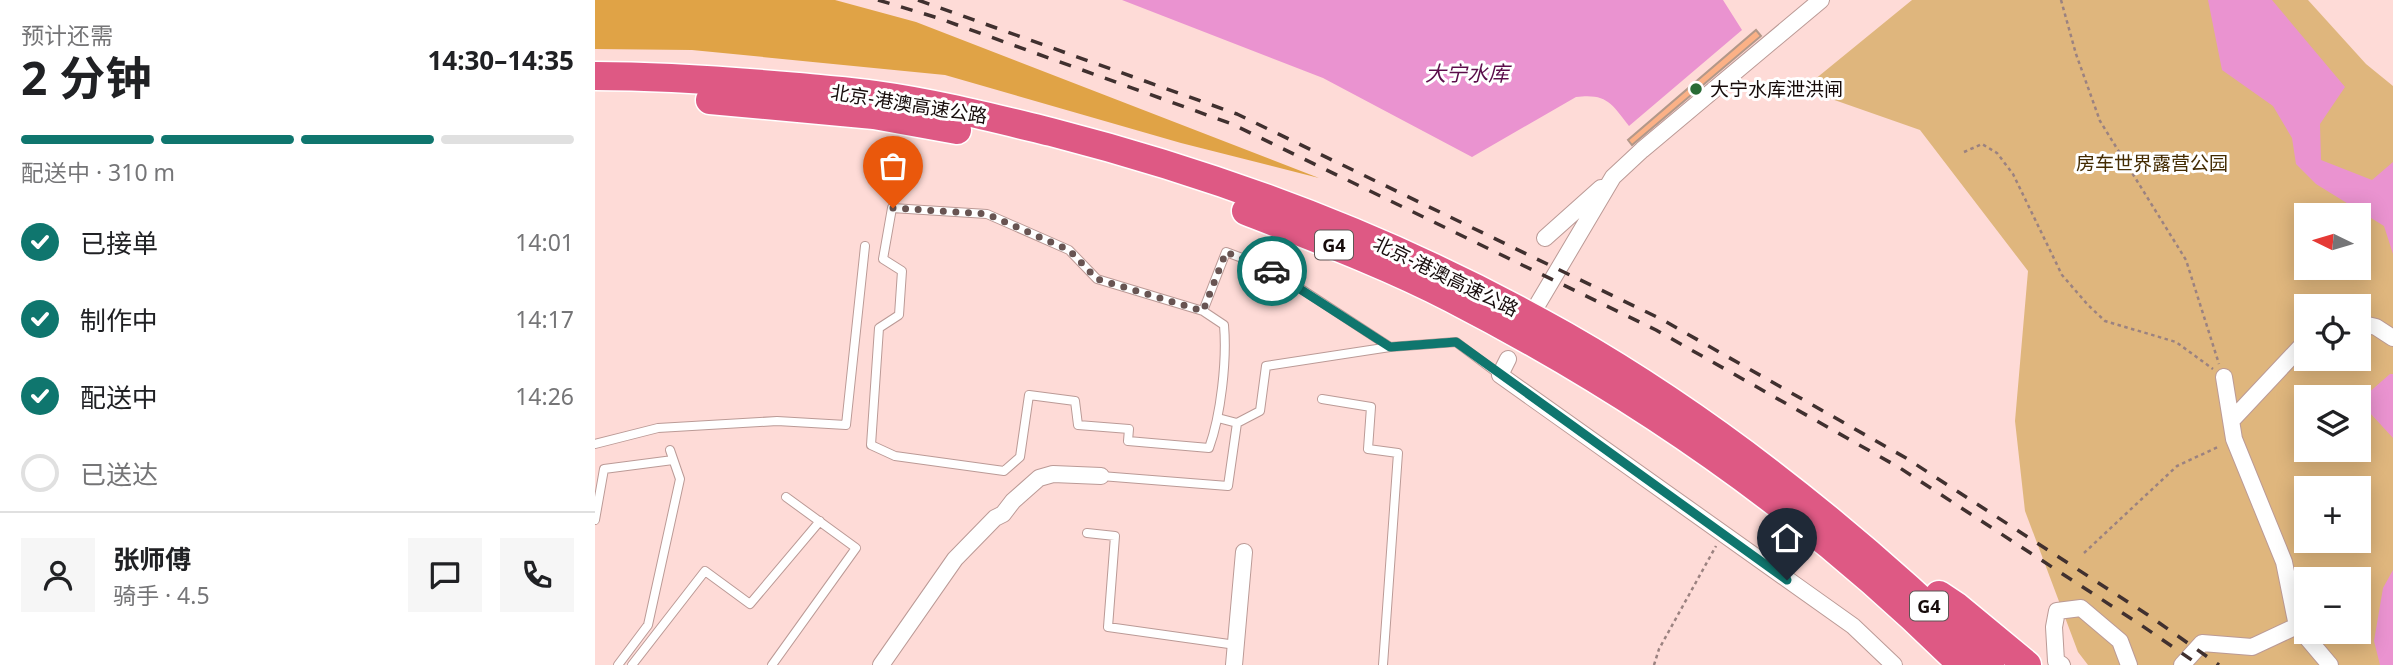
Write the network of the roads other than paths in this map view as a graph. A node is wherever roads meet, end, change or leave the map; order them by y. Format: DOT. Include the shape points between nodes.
graph roads {
  1 [pos="1821,0"];
  2 [pos="595,76"];
  3 [pos="595,95"];
  4 [pos="1613,177"];
  5 [pos="1545,237"];
  6 [pos="865,246"];
  7 [pos="1536,307"];
  8 [pos="1203,311"];
  9 [pos="2371,326"];
  10 [pos="2393,338"];
  11 [pos="1390,347"];
  12 [pos="2294,354"];
  13 [pos="1508,359"];
  14 [pos="1500,376"];
  15 [pos="2224,377"];
  16 [pos="1322,399"];
  17 [pos="1218,418"];
  18 [pos="2231,421"];
  19 [pos="1237,423"];
  20 [pos="595,444"];
  21 [pos="670,450"];
  22 [pos="673,460"];
  23 [pos="1101,476"];
  24 [pos="786,497"];
  25 [pos="595,520"];
  26 [pos="820,522"];
  27 [pos="1087,533"];
  28 [pos="1865,549"];
  29 [pos="1244,552"];
  30 [pos="2294,611"];
  31 [pos="2294,627"];
  32 [pos="2312,644"];
  33 [pos="1235,645"];
  34 [pos="618,665"];
  35 [pos="632,665"];
  36 [pos="772,665"];
  37 [pos="881,665"];
  38 [pos="1234,665"];
  39 [pos="1383,665"];
  40 [pos="1894,665"];
  41 [pos="1962,665"];
  42 [pos="1990,665"];
  43 [pos="2027,665"];
  44 [pos="2062,665"];
  45 [pos="2129,665"];
  46 [pos="2182,665"];
  47 [pos="2330,665"];
  1 -- 4 [label="street"];
  2 -- 28 [label="highway, 北京-港澳高速公路 / G4" via="745,82 876,95 994,118 1224,183 1348,228 1566,336 1672,404"];
  3 -- 41 [label="highway, 北京-港澳高速公路 / G4" via="744,102 874,115 992,137 1220,201 1341,248 1449,297 1660,419 1853,565"];
  4 -- 5 [label="street"];
  4 -- 7 [label="street"];
  6 -- 20 [label="lane" via="846,425 777,421 658,428"];
  8 -- 11 [label="lane" via="1226,252 1269,268"];
  8 -- 17 [label="lane" via="1224,325"];
  8 -- 17 [label="lane" via="1097,279 1069,250 987,214 893,208 883,258 902,271 898,315 879,328 871,445 895,456 1004,471 1020,457 1029,395 1075,401 1078,425 1129,429 1128,442 1209,448"];
  9 -- 10 [label="street"];
  11 -- 14 [label="lane" via="1456,342"];
  11 -- 19 [label="lane" via="1266,366 1260,411"];
  12 -- 18 [label="street"];
  13 -- 14 [label="street"];
  14 -- 40 [label="street" via="1853,626"];
  15 -- 18 [label="street"];
  16 -- 39 [label="lane" via="1371,407 1367,449 1398,453"];
  17 -- 19 [label="lane"];
  18 -- 30 [label="street" via="2234,439 2284,562"];
  19 -- 23 [label="lane" via="1228,486"];
  21 -- 22 [label="lane"];
  22 -- 25 [label="lane" via="604,469"];
  22 -- 34 [label="lane" via="680,479 648,625"];
  23 -- 37 [label="street" via="1053,474 1039,478 955,559"];
  24 -- 26 [label="lane"];
  26 -- 35 [label="lane" via="750,604 705,571"];
  26 -- 36 [label="lane" via="856,548"];
  27 -- 33 [label="lane" via="1115,536 1108,627"];
  28 -- 42 [label="highway, 北京-港澳高速公路 / G4"];
  28 -- 43 [label="highway" via="1957,607"];
  29 -- 33 [label="street"];
  31 -- 46 [label="street" via="2252,647 2202,643"];
  32 -- 47 [label="street"];
  33 -- 38 [label="street"];
  44 -- 45 [label="street" via="2056,661 2057,611 2081,608 2120,641"];
}
